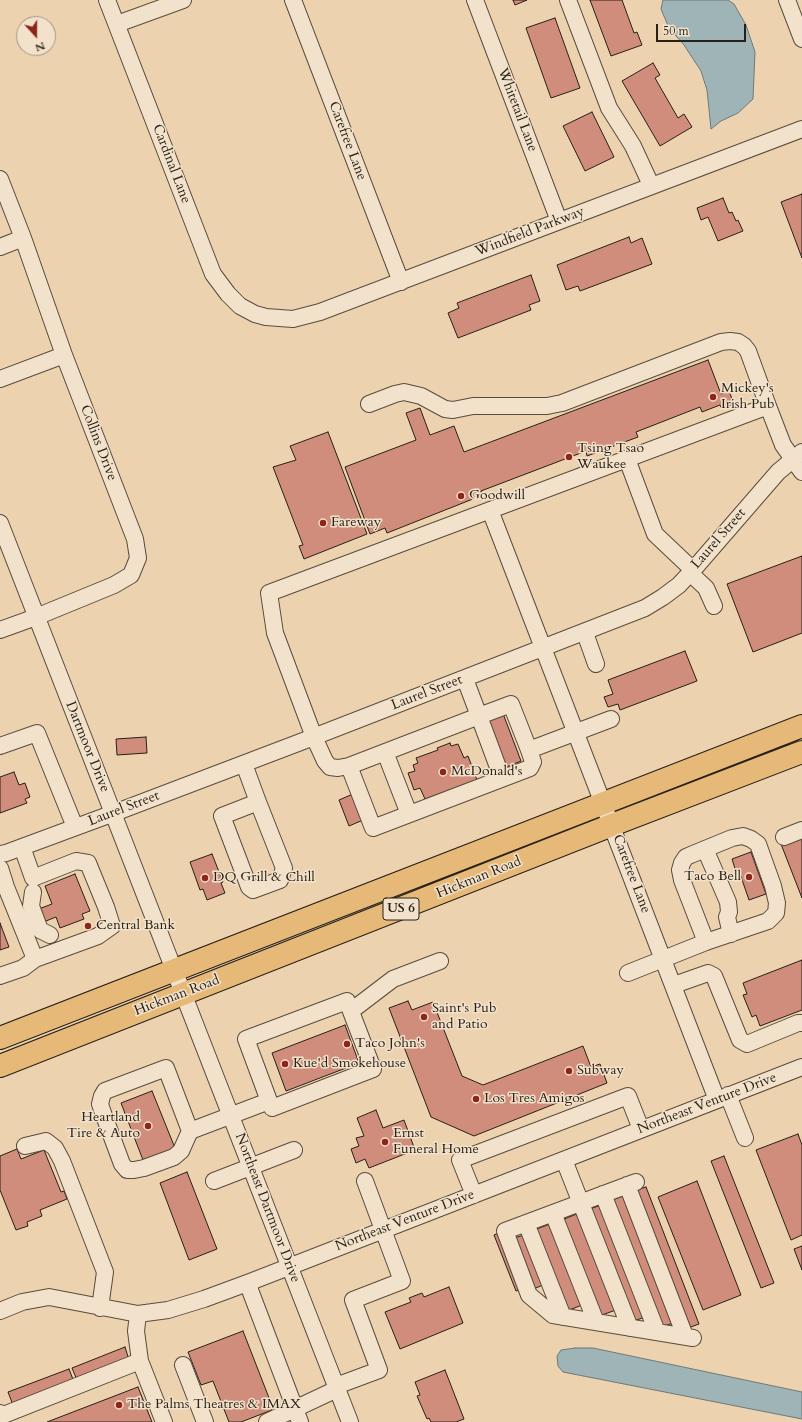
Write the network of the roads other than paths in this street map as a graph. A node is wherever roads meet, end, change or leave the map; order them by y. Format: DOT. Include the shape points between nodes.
graph roads {
  1 [pos="107,0"];
  2 [pos="183,0"];
  3 [pos="293,0"];
  4 [pos="475,0"];
  5 [pos="568,0"];
  6 [pos="787,0"];
  7 [pos="117,24"];
  8 [pos="802,39"];
  9 [pos="802,129"];
  10 [pos="0,179"];
  11 [pos="651,185"];
  12 [pos="559,221"];
  13 [pos="23,238"];
  14 [pos="0,247"];
  15 [pos="401,282"];
  16 [pos="255,314"];
  17 [pos="64,355"];
  18 [pos="0,378"];
  19 [pos="369,404"];
  20 [pos="768,406"];
  21 [pos="797,456"];
  22 [pos="627,459"];
  23 [pos="802,472"];
  24 [pos="490,510"];
  25 [pos="0,523"];
  26 [pos="692,571"];
  27 [pos="714,606"];
  28 [pos="36,617"];
  29 [pos="0,630"];
  30 [pos="585,632"];
  31 [pos="543,649"];
  32 [pos="596,664"];
  33 [pos="464,679"];
  34 [pos="479,716"];
  35 [pos="611,719"];
  36 [pos="802,726"];
  37 [pos="575,732"];
  38 [pos="314,737"];
  39 [pos="0,746"];
  40 [pos="529,750"];
  41 [pos="385,752"];
  42 [pos="802,752"];
  43 [pos="244,764"];
  44 [pos="349,766"];
  45 [pos="502,778"];
  46 [pos="258,802"];
  47 [pos="603,804"];
  48 [pos="114,813"];
  49 [pos="408,814"];
  50 [pos="612,825"];
  51 [pos="75,827"];
  52 [pos="802,830"];
  53 [pos="784,837"];
  54 [pos="22,847"];
  55 [pos="706,849"];
  56 [pos="0,854"];
  57 [pos="0,868"];
  58 [pos="33,885"];
  59 [pos="3,888"];
  60 [pos="45,922"];
  61 [pos="731,934"];
  62 [pos="706,942"];
  63 [pos="56,951"];
  64 [pos="35,959"];
  65 [pos="664,959"];
  66 [pos="440,961"];
  67 [pos="174,970"];
  68 [pos="628,974"];
  69 [pos="0,976"];
  70 [pos="674,986"];
  71 [pos="183,993"];
  72 [pos="350,1011"];
  73 [pos="802,1023"];
  74 [pos="0,1038"];
  75 [pos="0,1066"];
  76 [pos="802,1067"];
  77 [pos="723,1098"];
  78 [pos="269,1101"];
  79 [pos="230,1115"];
  80 [pos="641,1129"];
  81 [pos="190,1131"];
  82 [pos="745,1138"];
  83 [pos="25,1146"];
  84 [pos="294,1150"];
  85 [pos="564,1160"];
  86 [pos="250,1167"];
  87 [pos="214,1181"];
  88 [pos="365,1181"];
  89 [pos="603,1194"];
  90 [pos="474,1195"];
  91 [pos="581,1203"];
  92 [pos="553,1213"];
  93 [pos="526,1223"];
  94 [pos="383,1230"];
  95 [pos="290,1267"];
  96 [pos="250,1282"];
  97 [pos="100,1308"];
  98 [pos="0,1311"];
  99 [pos="138,1314"];
  100 [pos="562,1317"];
  101 [pos="596,1322"];
  102 [pos="630,1328"];
  103 [pos="657,1332"];
  104 [pos="140,1361"];
  105 [pos="183,1365"];
  106 [pos="337,1388"];
  107 [pos="297,1416"];
  108 [pos="2,1417"];
  109 [pos="164,1422"];
  110 [pos="205,1422"];
  111 [pos="267,1422"];
  112 [pos="350,1422"];
  1 -- 7 [label="street, Cardinal Lane"];
  2 -- 7 [label="street"];
  3 -- 15 [label="street, Carefree Lane"];
  4 -- 12 [label="street, Whitetail Lane"];
  5 -- 11 [label="street" via="610,108 633,146"];
  6 -- 8 [label="street"];
  7 -- 16 [label="street, Cardinal Lane" via="214,274 240,306"];
  9 -- 11 [label="street, Windfield Parkway"];
  10 -- 13 [label="street, Collins Drive"];
  11 -- 12 [label="street, Windfield Parkway"];
  12 -- 15 [label="street, Windfield Parkway"];
  13 -- 14 [label="street"];
  13 -- 17 [label="street, Collins Drive"];
  15 -- 16 [label="street, Windfield Parkway" via="320,312 292,319 266,318"];
  17 -- 18 [label="street"];
  17 -- 28 [label="street, Collins Drive" via="135,539 138,558 131,575 114,585"];
  19 -- 20 [label="street" via="404,392 421,396 445,409 453,410 474,406 555,405 721,342 730,341 738,342 748,352"];
  20 -- 21 [label="street" via="783,445"];
  20 -- 22 [label="street"];
  21 -- 23 [label="street"];
  21 -- 26 [label="street, Laurel Street" via="769,481"];
  22 -- 24 [label="street"];
  22 -- 26 [label="street" via="655,534"];
  24 -- 31 [label="street, Carefree Lane"];
  24 -- 38 [label="street" via="269,593 275,633"];
  25 -- 28 [label="street, Dartmoor Drive"];
  26 -- 27 [label="street" via="706,588"];
  26 -- 30 [label="street, Laurel Street" via="663,597 645,608"];
  28 -- 29 [label="street, Collins Drive"];
  28 -- 48 [label="street, Dartmoor Drive"];
  30 -- 31 [label="street, Laurel Street"];
  30 -- 32 [label="street"];
  31 -- 33 [label="street, Laurel Street"];
  31 -- 37 [label="street, Carefree Lane"];
  33 -- 34 [label="street"];
  33 -- 38 [label="street, Laurel Street"];
  34 -- 40 [label="street" via="512,704"];
  34 -- 41 [label="street"];
  34 -- 45 [label="street"];
  35 -- 37 [label="street"];
  36 -- 47 [label="highway, Hickman Road / US 6"];
  37 -- 40 [label="street"];
  37 -- 47 [label="street, Carefree Lane"];
  38 -- 43 [label="street, Laurel Street"];
  38 -- 44 [label="street" via="330,767"];
  39 -- 51 [label="street" via="37,733"];
  40 -- 45 [label="street" via="534,762 530,768"];
  41 -- 44 [label="street"];
  41 -- 49 [label="street"];
  42 -- 50 [label="highway, Hickman Road / US 6"];
  43 -- 46 [label="street"];
  43 -- 48 [label="street, Laurel Street"];
  44 -- 49 [label="street" via="373,828"];
  45 -- 49 [label="street"];
  46 -- 46 [label="street" via="222,816 249,887 253,890 280,880 284,868"];
  47 -- 50 [label="street, Carefree Lane"];
  47 -- 67 [label="highway, Hickman Road / US 6"];
  48 -- 51 [label="street, Laurel Street"];
  48 -- 67 [label="street, Dartmoor Drive"];
  50 -- 65 [label="street, Carefree Lane"];
  50 -- 71 [label="highway, Hickman Road / US 6"];
  51 -- 54 [label="street, Laurel Street"];
  52 -- 53 [label="street"];
  54 -- 56 [label="street, Laurel Street"];
  54 -- 58 [label="street"];
  55 -- 61 [label="street" via="728,902 727,918"];
  55 -- 61 [label="street" via="732,838 743,836 751,839 758,844 773,886 777,903 776,913 768,921"];
  55 -- 62 [label="street" via="686,858 680,870"];
  57 -- 59 [label="street"];
  58 -- 60 [label="street"];
  58 -- 60 [label="street" via="31,906 40,930"];
  58 -- 63 [label="street" via="76,861 88,863 106,907 112,926 98,936"];
  59 -- 64 [label="street"];
  60 -- 63 [label="street"];
  61 -- 62 [label="street"];
  62 -- 65 [label="street"];
  63 -- 64 [label="street"];
  64 -- 69 [label="street" via="23,968"];
  65 -- 68 [label="street"];
  65 -- 70 [label="street, Carefree Lane"];
  66 -- 72 [label="street" via="393,979"];
  67 -- 71 [label="street, Dartmoor Drive"];
  67 -- 74 [label="highway, Hickman Road / US 6"];
  70 -- 73 [label="street" via="708,973 714,976 740,1040 747,1044"];
  70 -- 77 [label="street, Carefree Lane"];
  71 -- 75 [label="highway, Hickman Road / US 6"];
  71 -- 79 [label="street, Northeast Dartmoor Drive"];
  72 -- 78 [label="street" via="373,1068 272,1108"];
  72 -- 78 [label="street" via="347,1001 246,1039"];
  76 -- 77 [label="street, Northeast Venture Drive"];
  77 -- 80 [label="street, Northeast Venture Drive"];
  77 -- 82 [label="street, Carefree Lane"];
  78 -- 79 [label="street"];
  79 -- 81 [label="street"];
  79 -- 86 [label="street, Northeast Dartmoor Drive"];
  80 -- 85 [label="street, Northeast Venture Drive"];
  80 -- 90 [label="street" via="628,1096 460,1160"];
  81 -- 81 [label="street" via="166,1068 105,1091 102,1096 102,1113 122,1164 127,1170 144,1168 174,1157 181,1151"];
  83 -- 97 [label="street" via="46,1141 55,1148 62,1161 105,1272"];
  84 -- 86 [label="street"];
  85 -- 90 [label="street, Northeast Venture Drive"];
  85 -- 91 [label="street"];
  86 -- 87 [label="street"];
  86 -- 95 [label="street, Northeast Dartmoor Drive"];
  88 -- 94 [label="street"];
  89 -- 91 [label="street"];
  89 -- 103 [label="street"];
  89 -- 103 [label="street" via="632,1183 689,1337"];
  90 -- 94 [label="street, Northeast Venture Drive"];
  91 -- 92 [label="street"];
  91 -- 102 [label="street"];
  92 -- 93 [label="street"];
  92 -- 101 [label="street"];
  93 -- 100 [label="street"];
  93 -- 100 [label="street" via="505,1231 529,1295 553,1315"];
  94 -- 95 [label="street, Northeast Venture Drive"];
  94 -- 106 [label="street" via="402,1281 353,1300 379,1370"];
  95 -- 96 [label="street, Northeast Venture Drive"];
  95 -- 106 [label="street, Northeast Dartmoor Drive"];
  96 -- 99 [label="street, Northeast Venture Drive" via="168,1310"];
  96 -- 107 [label="street" via="250,1290"];
  97 -- 98 [label="street, Northeast Venture Drive" via="49,1297 22,1302"];
  97 -- 99 [label="street, Northeast Venture Drive"];
  99 -- 104 [label="street" via="136,1331"];
  100 -- 101 [label="street"];
  101 -- 102 [label="street"];
  102 -- 103 [label="street"];
  104 -- 108 [label="street"];
  104 -- 109 [label="street"];
  105 -- 110 [label="street"];
  106 -- 107 [label="street"];
  106 -- 112 [label="street, Northeast Dartmoor Drive"];
  107 -- 111 [label="street"];
}
